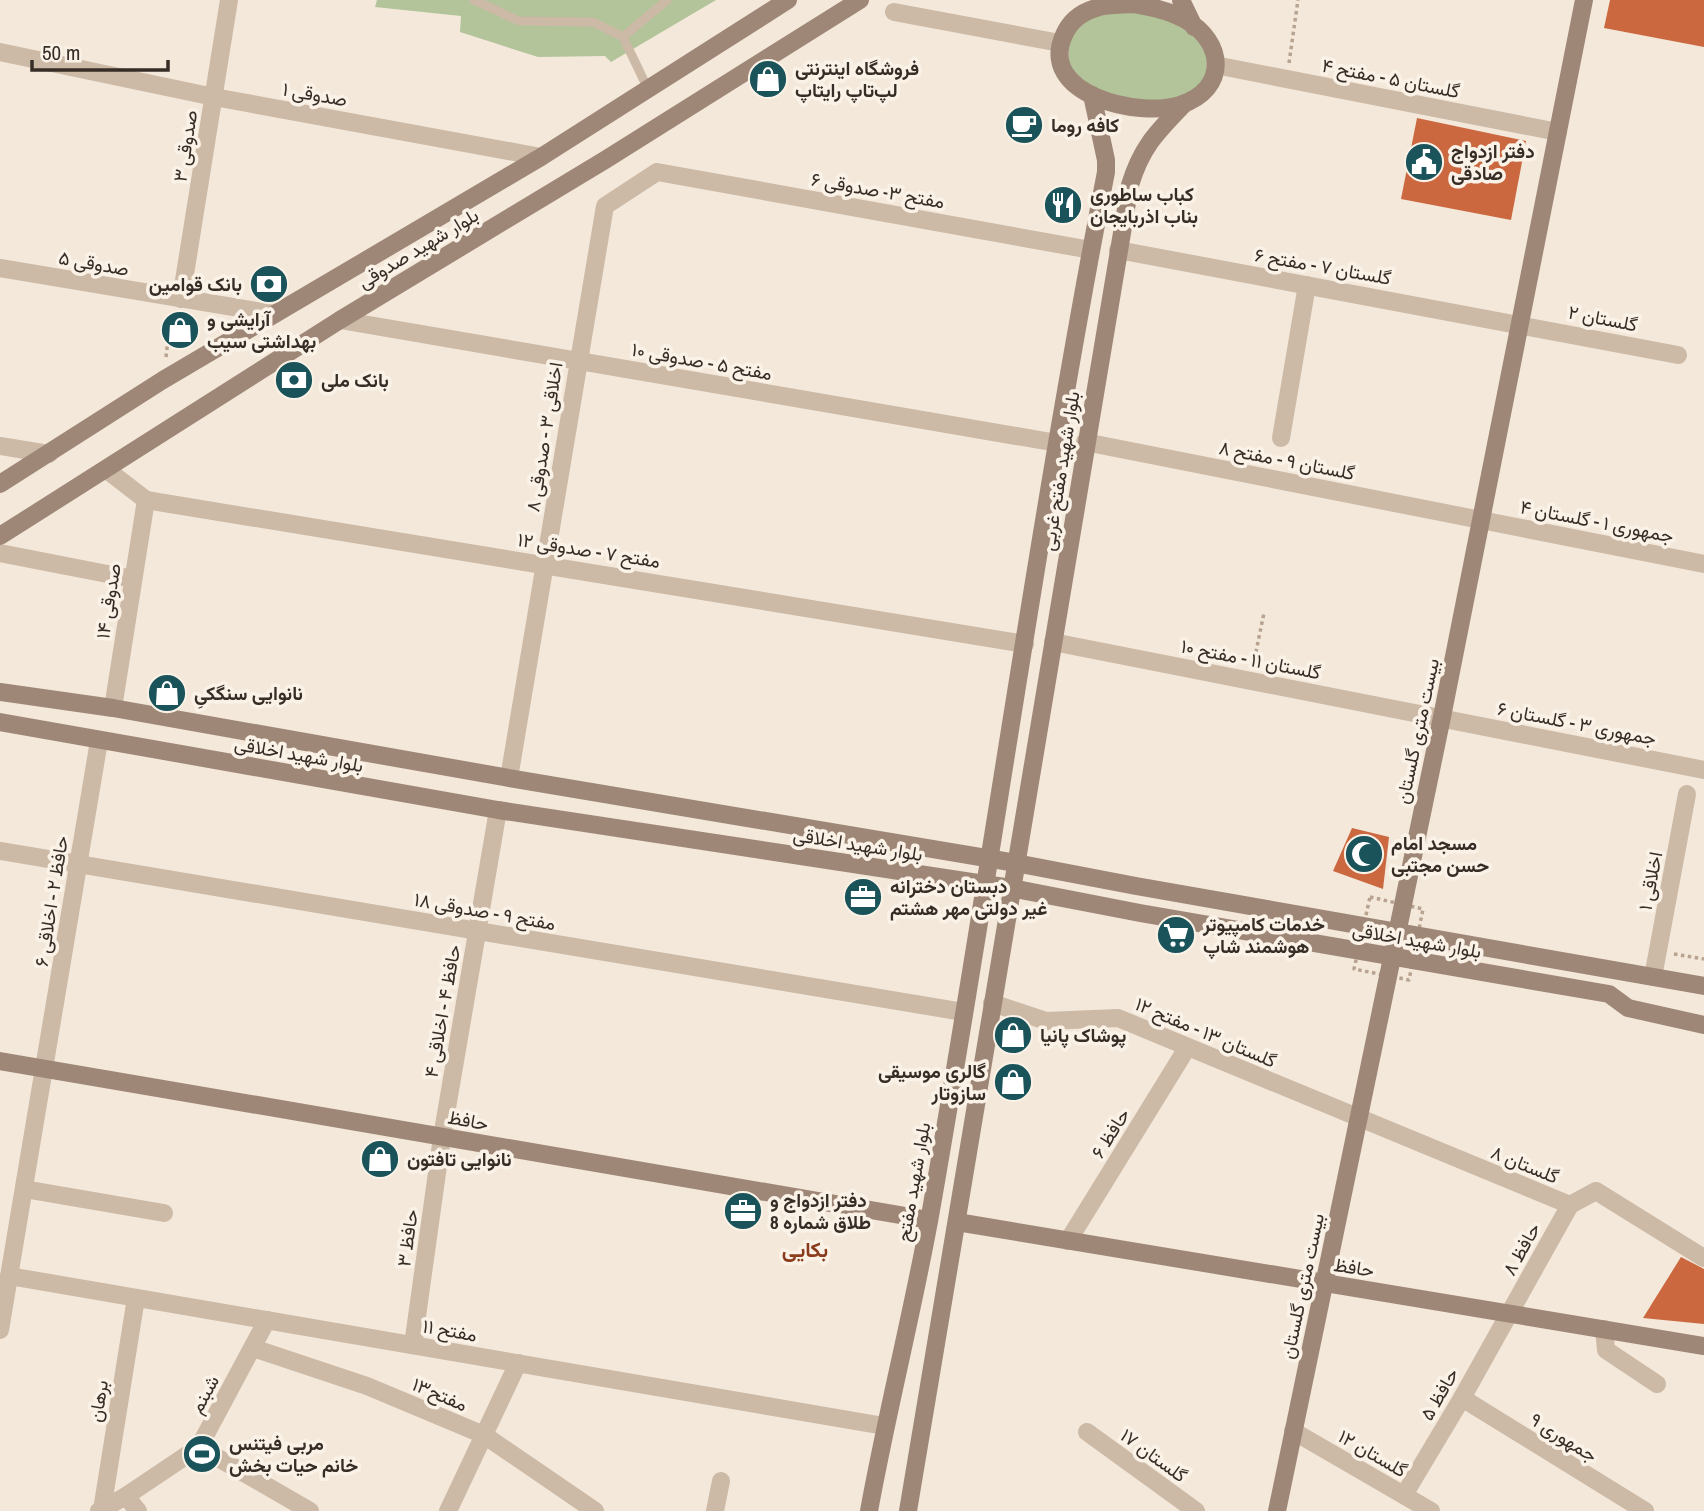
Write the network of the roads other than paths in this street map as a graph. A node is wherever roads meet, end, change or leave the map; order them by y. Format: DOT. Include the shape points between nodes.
graph roads {
  1 [pos="229,0"];
  2 [pos="474,0"];
  3 [pos="667,0"];
  4 [pos="788,0"];
  5 [pos="860,0"];
  6 [pos="1181,0"];
  7 [pos="1584,0"];
  8 [pos="1109,3"];
  9 [pos="894,12"];
  10 [pos="1194,27"];
  11 [pos="623,37"];
  12 [pos="1060,43"];
  13 [pos="0,52"];
  14 [pos="1215,65"];
  15 [pos="648,89"];
  16 [pos="1092,95"];
  17 [pos="214,97"];
  18 [pos="1185,103"];
  19 [pos="1558,132"];
  20 [pos="541,157"];
  21 [pos="657,172"];
  22 [pos="1091,250"];
  23 [pos="1118,250"];
  24 [pos="0,268"];
  25 [pos="1307,285"];
  26 [pos="177,298"];
  27 [pos="274,314"];
  28 [pos="341,320"];
  29 [pos="1520,323"];
  30 [pos="1678,355"];
  31 [pos="578,361"];
  32 [pos="1281,438"];
  33 [pos="1085,442"];
  34 [pos="1057,443"];
  35 [pos="0,446"];
  36 [pos="49,454"];
  37 [pos="107,470"];
  38 [pos="0,484"];
  39 [pos="146,500"];
  40 [pos="1481,519"];
  41 [pos="0,536"];
  42 [pos="0,553"];
  43 [pos="544,564"];
  44 [pos="1704,564"];
  45 [pos="133,579"];
  46 [pos="1053,642"];
  47 [pos="1025,644"];
  48 [pos="0,692"];
  49 [pos="113,708"];
  50 [pos="1442,717"];
  51 [pos="0,722"];
  52 [pos="99,741"];
  53 [pos="1704,770"];
  54 [pos="509,778"];
  55 [pos="1687,794"];
  56 [pos="498,810"];
  57 [pos="996,820"];
  58 [pos="1022,825"];
  59 [pos="0,851"];
  60 [pos="990,859"];
  61 [pos="1016,863"];
  62 [pos="78,864"];
  63 [pos="986,884"];
  64 [pos="1011,888"];
  65 [pos="979,923"];
  66 [pos="1005,926"];
  67 [pos="477,930"];
  68 [pos="1397,930"];
  69 [pos="1392,957"];
  70 [pos="1653,977"];
  71 [pos="1704,986"];
  72 [pos="992,1003"];
  73 [pos="963,1013"];
  74 [pos="1704,1025"];
  75 [pos="1187,1048"];
  76 [pos="0,1061"];
  77 [pos="45,1069"];
  78 [pos="1358,1119"];
  79 [pos="442,1137"];
  80 [pos="24,1189"];
  81 [pos="1570,1205"];
  82 [pos="164,1213"];
  83 [pos="929,1220"];
  84 [pos="957,1222"];
  85 [pos="7,1240"];
  86 [pos="1068,1241"];
  87 [pos="1704,1258"];
  88 [pos="9,1276"];
  89 [pos="1324,1283"];
  90 [pos="136,1298"];
  91 [pos="1510,1314"];
  92 [pos="267,1320"];
  93 [pos="1604,1329"];
  94 [pos="0,1331"];
  95 [pos="413,1345"];
  96 [pos="1704,1346"];
  97 [pos="253,1348"];
  98 [pos="518,1363"];
  99 [pos="1657,1384"];
  100 [pos="1462,1398"];
  101 [pos="884,1426"];
  102 [pos="1293,1431"];
  103 [pos="1087,1432"];
  104 [pos="484,1435"];
  105 [pos="199,1447"];
  106 [pos="721,1481"];
  107 [pos="1404,1495"];
  108 [pos="126,1496"];
  109 [pos="101,1510"];
  110 [pos="138,1511"];
  111 [pos="310,1511"];
  112 [pos="448,1511"];
  113 [pos="595,1511"];
  114 [pos="715,1511"];
  115 [pos="869,1511"];
  116 [pos="908,1511"];
  117 [pos="1196,1511"];
  118 [pos="1277,1511"];
  119 [pos="1430,1511"];
  120 [pos="1645,1511"];
  1 -- 17 [label="street, صدوقی ۳"];
  2 -- 11 [label="lane" via="519,21 593,22"];
  3 -- 11 [label="lane"];
  4 -- 15 [label="main road, بلوار شهید صدوقی"];
  5 -- 28 [label="main road, بلوار شهید صدوقی"];
  6 -- 10 [label="main road"];
  7 -- 19 [label="main road, بیست متری گلستان"];
  8 -- 10 [label="main road" via="1160,9"];
  8 -- 12 [label="main road" via="1083,13"];
  9 -- 12 [label="street"];
  10 -- 14 [label="main road" via="1214,52"];
  11 -- 15 [label="lane"];
  12 -- 16 [label="main road" via="1066,72"];
  13 -- 17 [label="street, صدوقی ۱"];
  14 -- 18 [label="main road" via="1208,88"];
  14 -- 19 [label="street, گلستان ۵ - مفتح ۴"];
  15 -- 20 [label="main road, بلوار شهید صدوقی"];
  16 -- 18 [label="main road" via="1129,108"];
  16 -- 22 [label="main road, بلوار شهید مفتح غربی" via="1106,172"];
  17 -- 20 [label="street, صدوقی ۱"];
  17 -- 26 [label="street, صدوقی ۳"];
  18 -- 23 [label="main road, بلوار شهید مفتح غربی" via="1153,135 1138,160"];
  19 -- 29 [label="main road, بیست متری گلستان"];
  20 -- 27 [label="main road, بلوار شهید صدوقی"];
  21 -- 22 [label="street, مفتح ۳- صدوقی ۶"];
  21 -- 31 [label="street, اخلاقی ۳ - صدوقی ۸" via="605,206"];
  22 -- 34 [label="main road, بلوار شهید مفتح غربی"];
  23 -- 25 [label="street, گلستان ۷ - مفتح ۶"];
  23 -- 33 [label="main road, بلوار شهید مفتح غربی"];
  24 -- 26 [label="street, صدوقی ۵"];
  25 -- 29 [label="street, گلستان ۷ - مفتح ۶"];
  25 -- 32 [label="street"];
  26 -- 27 [label="street, صدوقی ۵"];
  27 -- 36 [label="main road, بلوار شهید صدوقی"];
  28 -- 31 [label="street, مفتح ۵ - صدوقی ۱۰"];
  28 -- 37 [label="main road, بلوار شهید صدوقی"];
  29 -- 30 [label="street, گلستان ۲"];
  29 -- 40 [label="main road, بیست متری گلستان"];
  31 -- 34 [label="street, مفتح ۵ - صدوقی ۱۰"];
  31 -- 43 [label="street, اخلاقی ۳ - صدوقی ۸"];
  33 -- 40 [label="street, گلستان ۹ - مفتح ۸"];
  33 -- 46 [label="main road, بلوار شهید مفتح غربی"];
  34 -- 47 [label="main road, بلوار شهید مفتح غربی"];
  35 -- 36 [label="street"];
  36 -- 38 [label="main road, بلوار شهید صدوقی"];
  37 -- 39 [label="street"];
  37 -- 41 [label="main road, بلوار شهید صدوقی"];
  39 -- 43 [label="street, مفتح ۷ - صدوقی ۱۲"];
  39 -- 45 [label="street, صدوقی ۱۴"];
  40 -- 44 [label="street, جمهوری ۱ - گلستان ۴"];
  40 -- 50 [label="main road, بیست متری گلستان"];
  42 -- 45 [label="street"];
  43 -- 47 [label="street, مفتح ۷ - صدوقی ۱۲"];
  43 -- 54 [label="street, اخلاقی ۳ - صدوقی ۸"];
  45 -- 49 [label="street, صدوقی ۱۴"];
  46 -- 50 [label="street, گلستان ۱۱ - مفتح ۱۰"];
  46 -- 58 [label="main road, بلوار شهید مفتح غربی"];
  47 -- 57 [label="main road, بلوار شهید مفتح غربی"];
  48 -- 49 [label="main road, بلوار شهید اخلاقی"];
  49 -- 54 [label="main road, بلوار شهید اخلاقی"];
  50 -- 53 [label="street, جمهوری ۳ - گلستان ۶"];
  50 -- 68 [label="main road, بیست متری گلستان"];
  51 -- 52 [label="main road, بلوار شهید اخلاقی"];
  52 -- 56 [label="main road, بلوار شهید اخلاقی"];
  52 -- 62 [label="street, حافظ ۲ - اخلاقی ۶"];
  54 -- 60 [label="main road, بلوار شهید اخلاقی"];
  55 -- 70 [label="street, اخلاقی ۱"];
  56 -- 63 [label="main road, بلوار شهید اخلاقی"];
  56 -- 67 [label="street, حافظ ۴ - اخلاقی ۴"];
  57 -- 58 [label="main road"];
  57 -- 60 [label="main road, بلوار شهید مفتح غربی"];
  58 -- 61 [label="main road, بلوار شهید مفتح غربی"];
  59 -- 62 [label="street, مفتح ۹ - صدوقی ۱۸"];
  60 -- 61 [label="main road, بلوار شهید اخلاقی"];
  60 -- 63 [label="main road, بلوار شهید مفتح"];
  61 -- 64 [label="main road"];
  61 -- 68 [label="main road, بلوار شهید اخلاقی"];
  62 -- 67 [label="street, مفتح ۹ - صدوقی ۱۸"];
  62 -- 77 [label="street, حافظ ۲ - اخلاقی ۶"];
  63 -- 64 [label="main road, بلوار شهید اخلاقی"];
  63 -- 65 [label="main road, بلوار شهید مفتح"];
  64 -- 66 [label="main road"];
  64 -- 69 [label="main road, بلوار شهید اخلاقی"];
  65 -- 66 [label="main road" via="988,918"];
  65 -- 73 [label="main road, بلوار شهید مفتح"];
  66 -- 72 [label="main road"];
  67 -- 73 [label="street, مفتح ۹ - صدوقی ۱۸"];
  67 -- 79 [label="street, حافظ ۴ - اخلاقی ۴"];
  68 -- 69 [label="main road, بیست متری گلستان"];
  68 -- 70 [label="main road, بلوار شهید اخلاقی"];
  69 -- 74 [label="main road, بلوار شهید اخلاقی" via="1609,994 1628,1008"];
  69 -- 78 [label="main road, بیست متری گلستان"];
  70 -- 71 [label="main road, بلوار شهید اخلاقی"];
  72 -- 75 [label="street, گلستان ۱۳ - مفتح ۱۲" via="1046,1021 1118,1018"];
  72 -- 84 [label="main road"];
  73 -- 83 [label="main road, بلوار شهید مفتح"];
  75 -- 78 [label="street, گلستان ۱۳ - مفتح ۱۲"];
  75 -- 86 [label="street, حافظ ۶"];
  76 -- 77 [label="main road, حافظ"];
  77 -- 79 [label="main road, حافظ"];
  77 -- 80 [label="street, حافظ ۲ - اخلاقی ۶"];
  78 -- 81 [label="street, گلستان ۸"];
  78 -- 89 [label="main road, بیست متری گلستان"];
  79 -- 83 [label="main road, حافظ"];
  79 -- 95 [label="street, حافظ ۳"];
  80 -- 82 [label="street"];
  80 -- 85 [label="street, حافظ ۲ - اخلاقی ۶"];
  81 -- 87 [label="street, گلستان ۸" via="1596,1191"];
  81 -- 91 [label="street, حافظ ۸"];
  83 -- 101 [label="main road, بلوار شهید مفتح"];
  84 -- 86 [label="main road, حافظ"];
  84 -- 116 [label="main road"];
  85 -- 88 [label="street, حافظ ۲ - اخلاقی ۶"];
  86 -- 89 [label="main road, حافظ"];
  88 -- 90 [label="street, مفتح ۱۱"];
  88 -- 94 [label="street, حافظ ۲ - اخلاقی ۶"];
  89 -- 91 [label="main road, حافظ"];
  89 -- 102 [label="main road, بیست متری گلستان"];
  90 -- 92 [label="street, مفتح ۱۱"];
  90 -- 109 [label="street, برهان"];
  91 -- 93 [label="main road, حافظ"];
  91 -- 100 [label="street, حافظ ۵"];
  92 -- 95 [label="street, مفتح ۱۱"];
  92 -- 97 [label="street, شبنم"];
  93 -- 96 [label="main road, حافظ"];
  93 -- 99 [label="street" via="1606,1350"];
  95 -- 98 [label="street, مفتح ۱۱"];
  97 -- 104 [label="street, مفتح۱۳" via="367,1386"];
  97 -- 105 [label="street, شبنم"];
  98 -- 101 [label="street, مفتح ۱۱"];
  98 -- 104 [label="street"];
  100 -- 107 [label="street, حافظ ۵"];
  100 -- 120 [label="street, جمهوری ۹"];
  101 -- 115 [label="main road, بلوار شهید مفتح"];
  102 -- 107 [label="street, گلستان ۱۲"];
  102 -- 118 [label="main road, بیست متری گلستان"];
  103 -- 117 [label="street, گلستان ۱۷"];
  104 -- 112 [label="street"];
  104 -- 113 [label="street, مفتح۱۳"];
  105 -- 108 [label="street, شبنم"];
  105 -- 111 [label="street"];
  106 -- 114 [label="street"];
  107 -- 119 [label="street, گلستان ۱۲"];
  108 -- 109 [label="street, شبنم"];
  108 -- 110 [label="street"];
}
